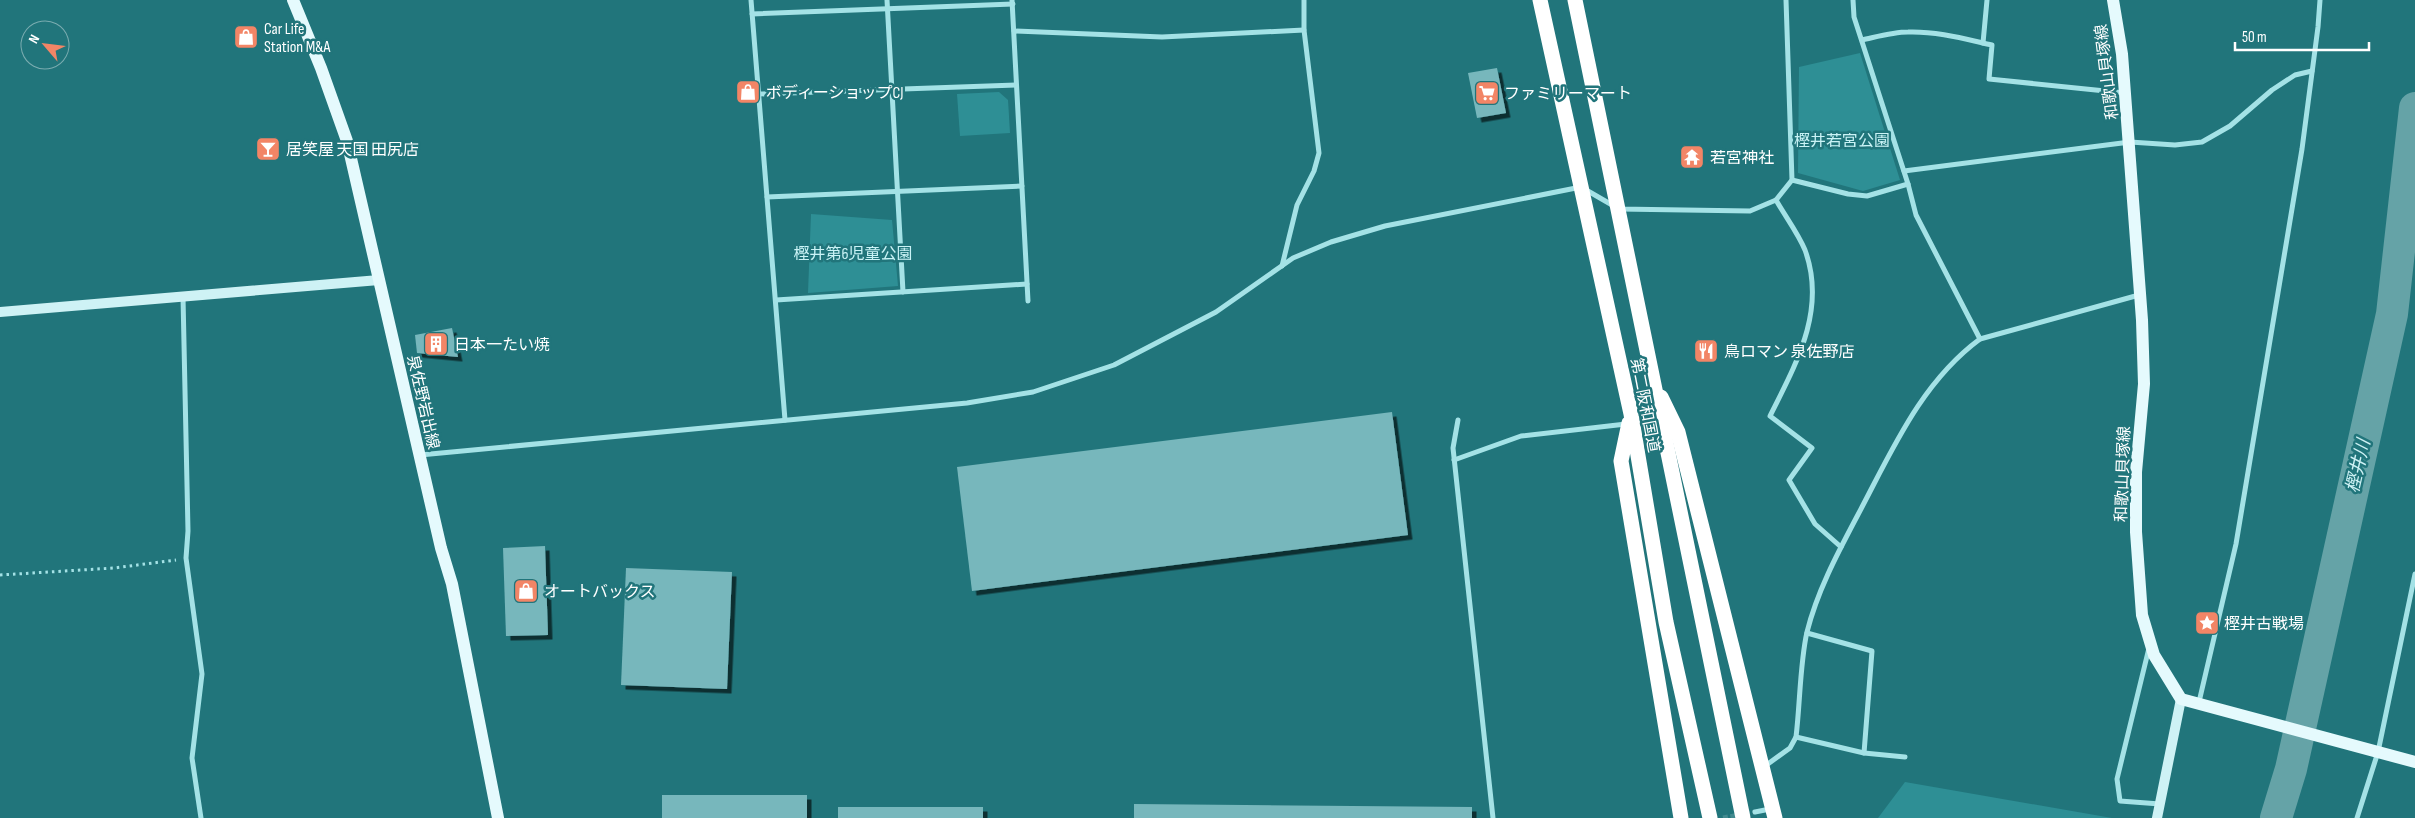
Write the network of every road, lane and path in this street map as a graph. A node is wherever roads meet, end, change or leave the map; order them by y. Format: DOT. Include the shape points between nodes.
graph roads {
  1 [pos="293,0"];
  2 [pos="751,0"];
  3 [pos="887,0"];
  4 [pos="1304,0"];
  5 [pos="1540,0"];
  6 [pos="1575,0"];
  7 [pos="1786,0"];
  8 [pos="1853,0"];
  9 [pos="1987,0"];
  10 [pos="2113,0"];
  11 [pos="2320,0"];
  12 [pos="1013,2"];
  13 [pos="887,9"];
  14 [pos="752,14"];
  15 [pos="1304,30"];
  16 [pos="1014,31"];
  17 [pos="1862,40"];
  18 [pos="1983,43"];
  19 [pos="2312,71"];
  20 [pos="1016,85"];
  21 [pos="892,89"];
  22 [pos="2125,93"];
  23 [pos="759,94"];
  24 [pos="2130,142"];
  25 [pos="1904,171"];
  26 [pos="1792,180"];
  27 [pos="1908,184"];
  28 [pos="1022,186"];
  29 [pos="1581,187"];
  30 [pos="899,191"];
  31 [pos="767,197"];
  32 [pos="1776,200"];
  33 [pos="1619,209"];
  34 [pos="1282,266"];
  35 [pos="379,280"];
  36 [pos="1027,284"];
  37 [pos="903,292"];
  38 [pos="2139,295"];
  39 [pos="183,297"];
  40 [pos="776,300"];
  41 [pos="1028,301"];
  42 [pos="0,312"];
  43 [pos="1980,339"];
  44 [pos="1651,377"];
  45 [pos="1630,419"];
  46 [pos="785,420"];
  47 [pos="1458,420"];
  48 [pos="420,455"];
  49 [pos="1454,460"];
  50 [pos="1841,547"];
  51 [pos="186,558"];
  52 [pos="2415,574"];
  53 [pos="0,575"];
  54 [pos="1807,633"];
  55 [pos="2150,642"];
  56 [pos="2182,698"];
  57 [pos="2199,702"];
  58 [pos="1796,737"];
  59 [pos="2372,750"];
  60 [pos="1864,753"];
  61 [pos="1905,757"];
  62 [pos="2415,762"];
  63 [pos="1763,768"];
  64 [pos="2160,804"];
  65 [pos="1774,813"];
  66 [pos="1749,815"];
  67 [pos="200,818"];
  68 [pos="498,818"];
  69 [pos="1493,818"];
  70 [pos="1681,818"];
  71 [pos="1710,818"];
  72 [pos="2157,818"];
  73 [pos="2357,818"];
  1 -- 35 [label="main road, 泉佐野岩出線" via="347,141"];
  2 -- 14 [label="street"];
  3 -- 13 [label="street"];
  4 -- 15 [label="street"];
  5 -- 29 [label="highway, 第二阪和国道"];
  6 -- 33 [label="highway, 第二阪和国道"];
  7 -- 26 [label="street"];
  8 -- 17 [label="street" via="1854,18"];
  9 -- 18 [label="street"];
  10 -- 22 [label="main road, 和歌山貝塚線"];
  11 -- 19 [label="street"];
  12 -- 13 [label="street"];
  12 -- 16 [label="street"];
  13 -- 14 [label="street"];
  13 -- 21 [label="street"];
  14 -- 23 [label="street"];
  15 -- 16 [label="street" via="1162,37"];
  15 -- 34 [label="street" via="1319,153 1297,205"];
  16 -- 20 [label="street"];
  17 -- 18 [label="street" via="1907,31"];
  17 -- 25 [label="street"];
  18 -- 22 [label="street" via="1992,45 1989,79"];
  19 -- 24 [label="street" via="2295,75 2230,126 2202,142 2175,145"];
  19 -- 57 [label="street" via="2236,544"];
  20 -- 21 [label="street"];
  20 -- 28 [label="street"];
  21 -- 23 [label="street"];
  21 -- 30 [label="street"];
  22 -- 24 [label="main road, 和歌山貝塚線"];
  23 -- 31 [label="street"];
  24 -- 25 [label="street"];
  24 -- 38 [label="main road, 和歌山貝塚線"];
  25 -- 27 [label="street"];
  26 -- 27 [label="street" via="1867,196"];
  26 -- 32 [label="street"];
  27 -- 43 [label="street" via="1916,215"];
  28 -- 30 [label="street"];
  28 -- 36 [label="street"];
  29 -- 33 [label="street"];
  29 -- 34 [label="street" via="1385,226 1331,242"];
  29 -- 45 [label="highway, 第二阪和国道"];
  30 -- 31 [label="street"];
  30 -- 37 [label="street"];
  31 -- 40 [label="street"];
  32 -- 33 [label="street" via="1750,211"];
  32 -- 50 [label="street" via="1804,249 1812,279 1812,311 1803,349 1770,416 1812,448 1789,480 1816,524"];
  33 -- 44 [label="highway, 第二阪和国道"];
  34 -- 46 [label="street" via="1216,312 1114,365 1033,392 967,403"];
  35 -- 39 [label="street"];
  35 -- 48 [label="main road, 泉佐野岩出線"];
  36 -- 37 [label="street"];
  36 -- 41 [label="street"];
  37 -- 40 [label="street"];
  38 -- 43 [label="street"];
  38 -- 55 [label="main road, 和歌山貝塚線" via="2144,384 2136,472 2136,532 2142,615"];
  39 -- 42 [label="street"];
  39 -- 51 [label="street"];
  40 -- 46 [label="street"];
  43 -- 50 [label="street" via="1961,352 1910,415"];
  44 -- 63 [label="highway" via="1678,432"];
  44 -- 66 [label="highway, 第二阪和国道"];
  45 -- 49 [label="street" via="1521,436"];
  45 -- 70 [label="highway" via="1621,461"];
  45 -- 71 [label="highway, 第二阪和国道" via="1666,622"];
  46 -- 48 [label="street"];
  47 -- 49 [label="street"];
  48 -- 68 [label="main road, 泉佐野岩出線" via="452,584"];
  49 -- 69 [label="street"];
  50 -- 54 [label="street" via="1817,600"];
  51 -- 53 [label="path" via="114,568"];
  51 -- 67 [label="street" via="202,674 192,758"];
  52 -- 59 [label="street"];
  54 -- 58 [label="street"];
  54 -- 60 [label="street" via="1872,651"];
  55 -- 56 [label="main road, 和歌山貝塚線" via="2154,655"];
  55 -- 64 [label="street" via="2117,779 2120,800"];
  56 -- 57 [label="main road"];
  56 -- 64 [label="street"];
  57 -- 59 [label="main road"];
  58 -- 60 [label="street"];
  58 -- 63 [label="street" via="1790,748"];
  59 -- 62 [label="main road"];
  59 -- 73 [label="street"];
  60 -- 61 [label="street"];
  63 -- 65 [label="highway"];
  64 -- 72 [label="street"];
  65 -- 66 [label="street"];
}
